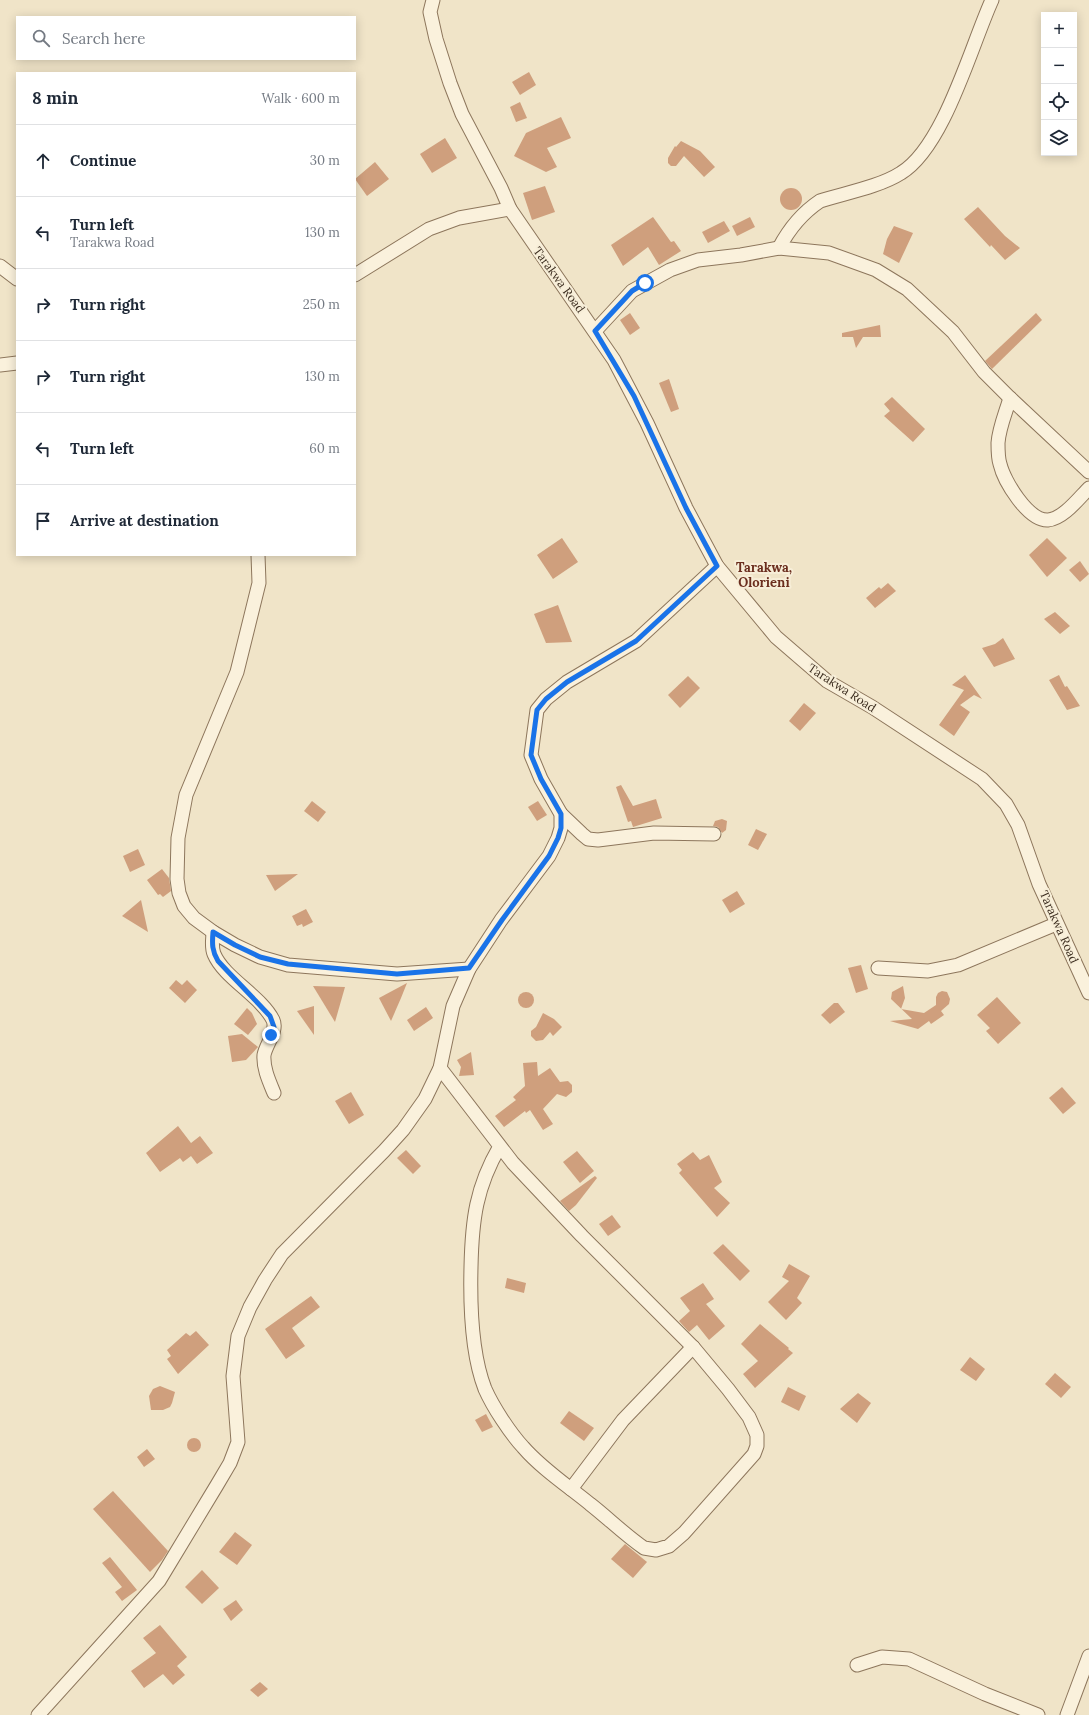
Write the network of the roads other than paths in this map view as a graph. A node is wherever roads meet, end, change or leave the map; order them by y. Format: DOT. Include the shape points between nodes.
graph roads {
  1 [pos="433,0"];
  2 [pos="992,0"];
  3 [pos="510,209"];
  4 [pos="779,248"];
  5 [pos="0,266"];
  6 [pos="356,274"];
  7 [pos="16,278"];
  8 [pos="595,331"];
  9 [pos="16,363"];
  10 [pos="0,365"];
  11 [pos="1010,398"];
  12 [pos="1089,472"];
  13 [pos="1089,488"];
  14 [pos="258,556"];
  15 [pos="717,566"];
  16 [pos="561,814"];
  17 [pos="714,834"];
  18 [pos="1056,924"];
  19 [pos="213,932"];
  20 [pos="469,968"];
  21 [pos="878,968"];
  22 [pos="1089,993"];
  23 [pos="440,1068"];
  24 [pos="274,1093"];
  25 [pos="500,1146"];
  26 [pos="693,1347"];
  27 [pos="571,1489"];
  28 [pos="1089,1656"];
  29 [pos="857,1665"];
  30 [pos="38,1715"];
  31 [pos="1038,1715"];
  32 [pos="1067,1715"];
  1 -- 3 [label="street, Tarakwa Road" via="430,12 450,83 462,114"];
  2 -- 4 [label="street" via="953,97 920,157 901,173 820,201 788,230"];
  3 -- 6 [label="street" via="459,218 429,229"];
  3 -- 8 [label="street, Tarakwa Road" via="538,253"];
  4 -- 8 [label="street" via="698,260 670,270 632,291"];
  4 -- 11 [label="street" via="829,254 856,262 876,270 907,289 953,332 984,372"];
  5 -- 7 [label="street"];
  8 -- 15 [label="street, Tarakwa Road" via="634,396 686,508"];
  9 -- 10 [label="street"];
  11 -- 12 [label="street"];
  11 -- 13 [label="street" via="998,443 1000,464 1008,483 1028,511 1048,520 1059,516"];
  14 -- 19 [label="street" via="259,583 237,672 186,795 178,838 179,893 184,906 194,918"];
  15 -- 16 [label="street" via="636,641 567,682 537,710 531,755"];
  15 -- 18 [label="street, Tarakwa Road" via="776,637 803,662 827,681 872,706 994,789 1018,825"];
  16 -- 17 [label="street" via="588,839 654,833"];
  16 -- 20 [label="street" via="561,828 549,856"];
  18 -- 21 [label="street" via="958,966 928,971"];
  18 -- 22 [label="street, Tarakwa Road"];
  19 -- 20 [label="street" via="260,957 288,964 397,974"];
  19 -- 24 [label="street" via="212,946 218,961 262,1006 273,1021 274,1027 264,1054 264,1064"];
  20 -- 23 [label="street" via="453,1006"];
  23 -- 25 [label="street"];
  23 -- 30 [label="street" via="425,1099 403,1130 358,1179 282,1254 265,1280 238,1336 233,1376 238,1442 230,1463 159,1581"];
  25 -- 26 [label="street" via="582,1236"];
  25 -- 27 [label="street" via="481,1183 474,1213 470,1313 476,1354 486,1390 523,1448"];
  26 -- 27 [label="street" via="623,1420"];
  26 -- 27 [label="street" via="749,1417 757,1435 754,1454 684,1533 669,1546 656,1550 644,1548 632,1540"];
  28 -- 32 [label="street"];
  29 -- 31 [label="street" via="882,1657 909,1659"];
}
